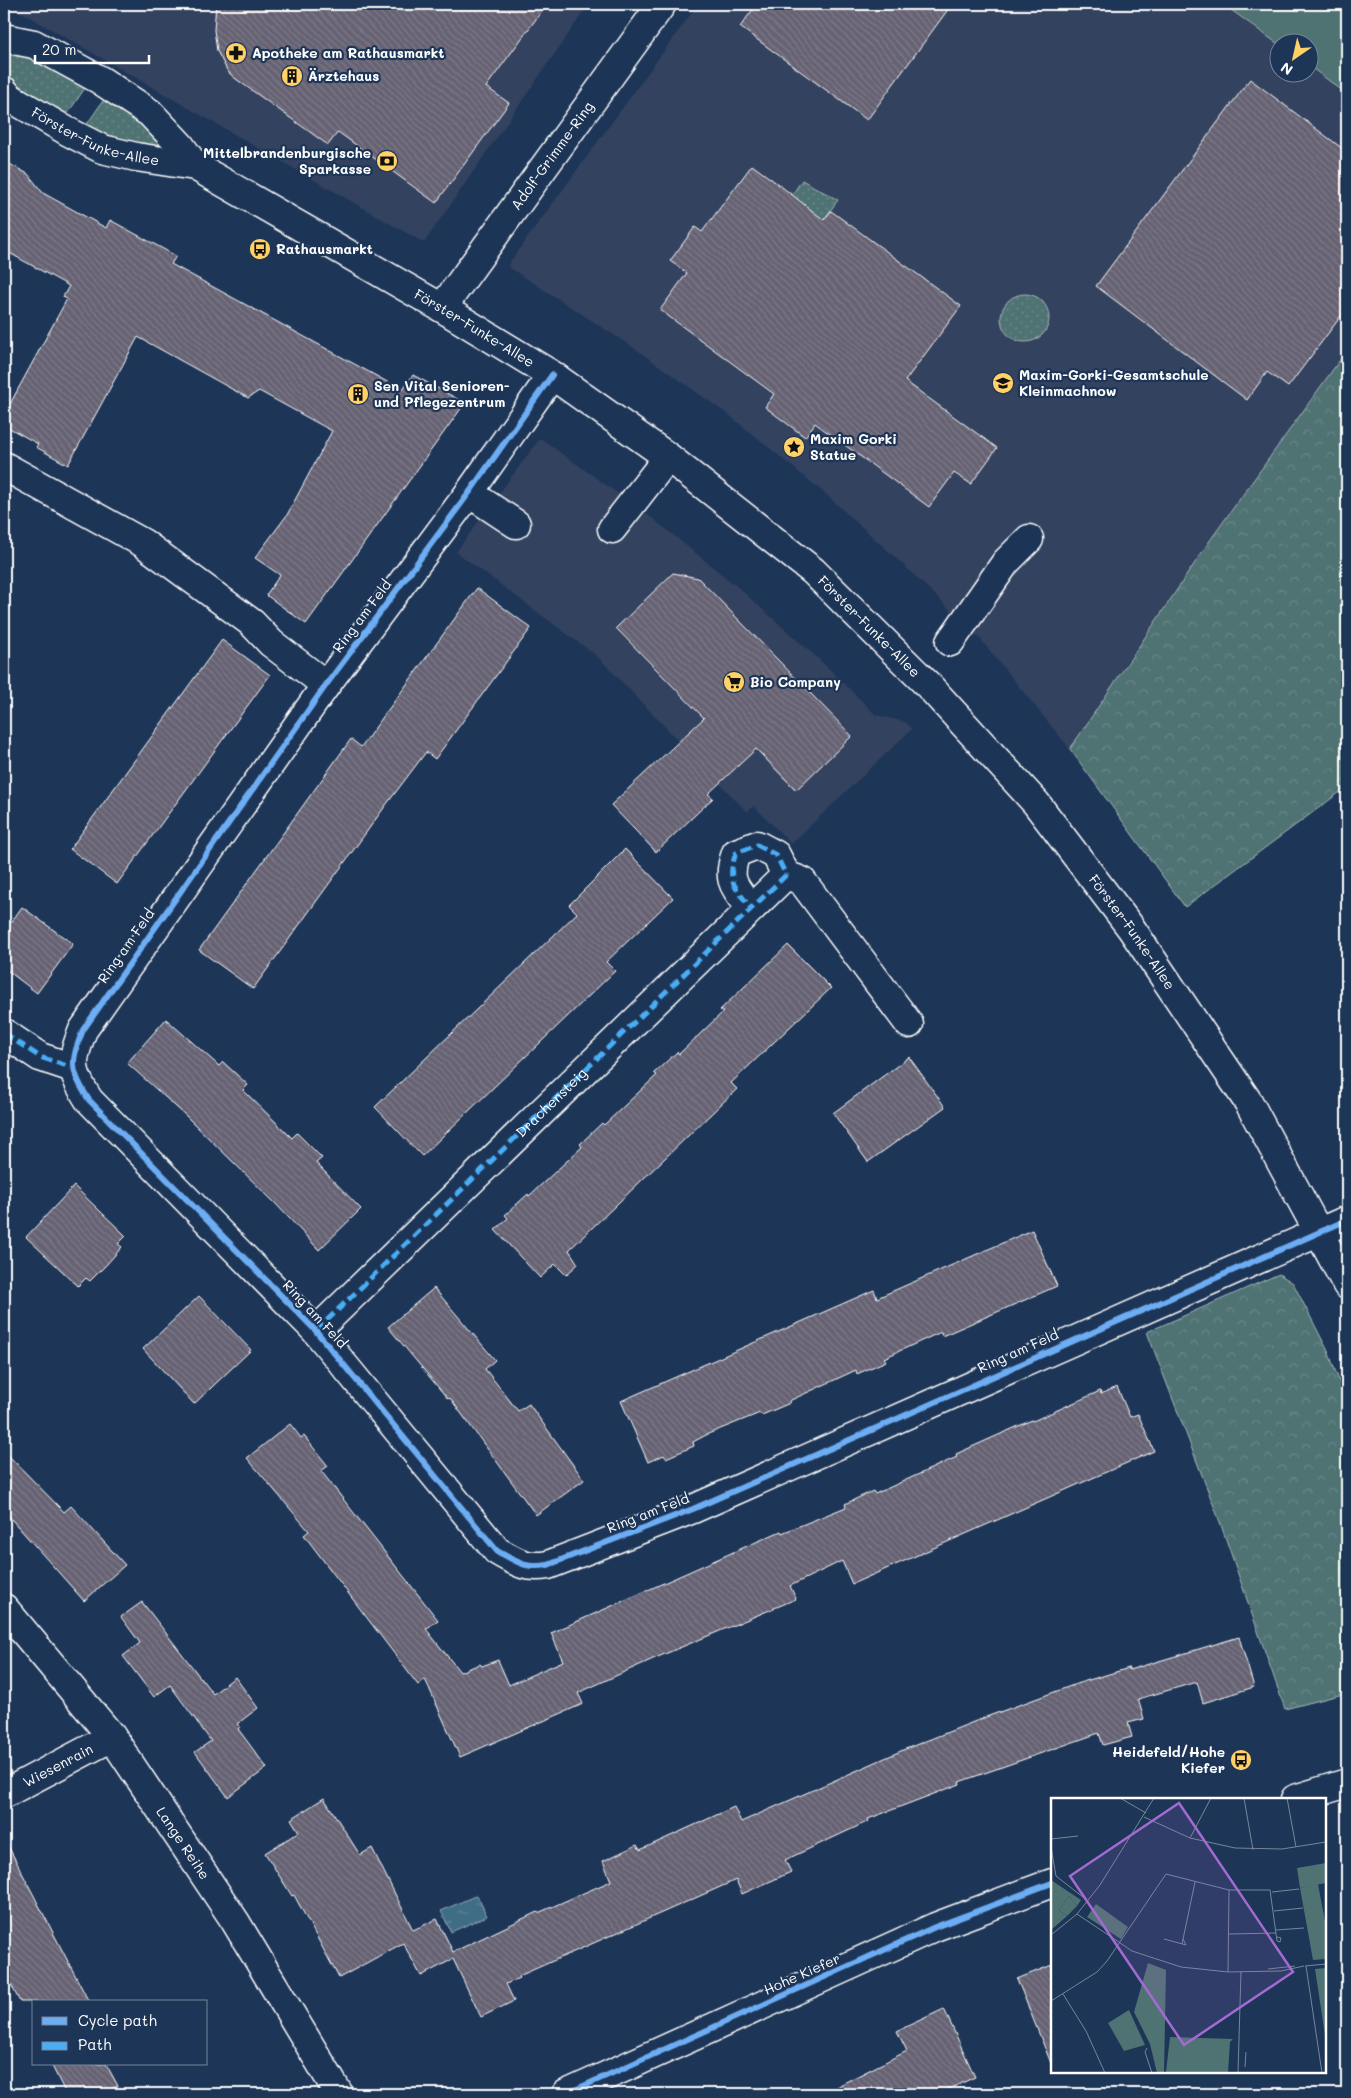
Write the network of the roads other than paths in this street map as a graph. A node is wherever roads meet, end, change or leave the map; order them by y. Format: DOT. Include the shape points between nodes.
graph roads {
  1 [pos="662,4"];
  2 [pos="4,38"];
  3 [pos="4,91"];
  4 [pos="194,166"];
  5 [pos="442,308"];
  6 [pos="552,375"];
  7 [pos="668,456"];
  8 [pos="4,466"];
  9 [pos="469,492"];
  10 [pos="516,524"];
  11 [pos="612,529"];
  12 [pos="1029,539"];
  13 [pos="950,642"];
  14 [pos="326,684"];
  15 [pos="786,875"];
  16 [pos="751,908"];
  17 [pos="909,1024"];
  18 [pos="4,1033"];
  19 [pos="73,1068"];
  20 [pos="1347,1220"];
  21 [pos="1318,1232"];
  22 [pos="1347,1285"];
  23 [pos="316,1331"];
  24 [pos="4,1608"];
  25 [pos="112,1737"];
  26 [pos="1347,1784"];
  27 [pos="4,1794"];
  28 [pos="1298,1798"];
  29 [pos="1051,1883"];
  30 [pos="338,2094"];
  31 [pos="566,2094"];
  1 -- 5 [label="street, Adolf-Grimme-Ring"];
  2 -- 4 [label="street, Förster-Funke-Allee" via="34,44 150,112"];
  3 -- 4 [label="street, Förster-Funke-Allee" via="9,97 102,149"];
  4 -- 5 [label="street, Förster-Funke-Allee"];
  5 -- 6 [label="street, Förster-Funke-Allee"];
  6 -- 7 [label="street, Förster-Funke-Allee"];
  6 -- 9 [label="street, Ring am Feld"];
  7 -- 11 [label="street"];
  7 -- 21 [label="street, Förster-Funke-Allee" via="813,571 929,686 1036,803 1131,928 1249,1103"];
  8 -- 14 [label="street" via="143,543 252,623 271,643"];
  9 -- 10 [label="street"];
  9 -- 14 [label="street, Ring am Feld"];
  12 -- 13 [label="street" via="1006,562"];
  14 -- 19 [label="street, Ring am Feld" via="83,1030 74,1052"];
  15 -- 16 [label="street, Drachensteig"];
  15 -- 16 [label="street" via="776,855 757,845 736,853 730,871 736,890"];
  15 -- 17 [label="street" via="802,882"];
  16 -- 23 [label="street, Drachensteig"];
  18 -- 19 [label="street" via="40,1057"];
  19 -- 23 [label="street, Ring am Feld" via="90,1100"];
  20 -- 21 [label="street, Ring am Feld"];
  21 -- 22 [label="street, Förster-Funke-Allee"];
  21 -- 23 [label="street, Ring am Feld" via="693,1509 548,1565 532,1568 498,1551 479,1531"];
  24 -- 25 [label="street, Lange Reihe"];
  25 -- 27 [label="street, Wiesenrain"];
  25 -- 30 [label="street, Lange Reihe" via="235,1921"];
  26 -- 28 [label="street"];
  29 -- 31 [label="street, Hohe Kiefer" via="935,1927"];
}
